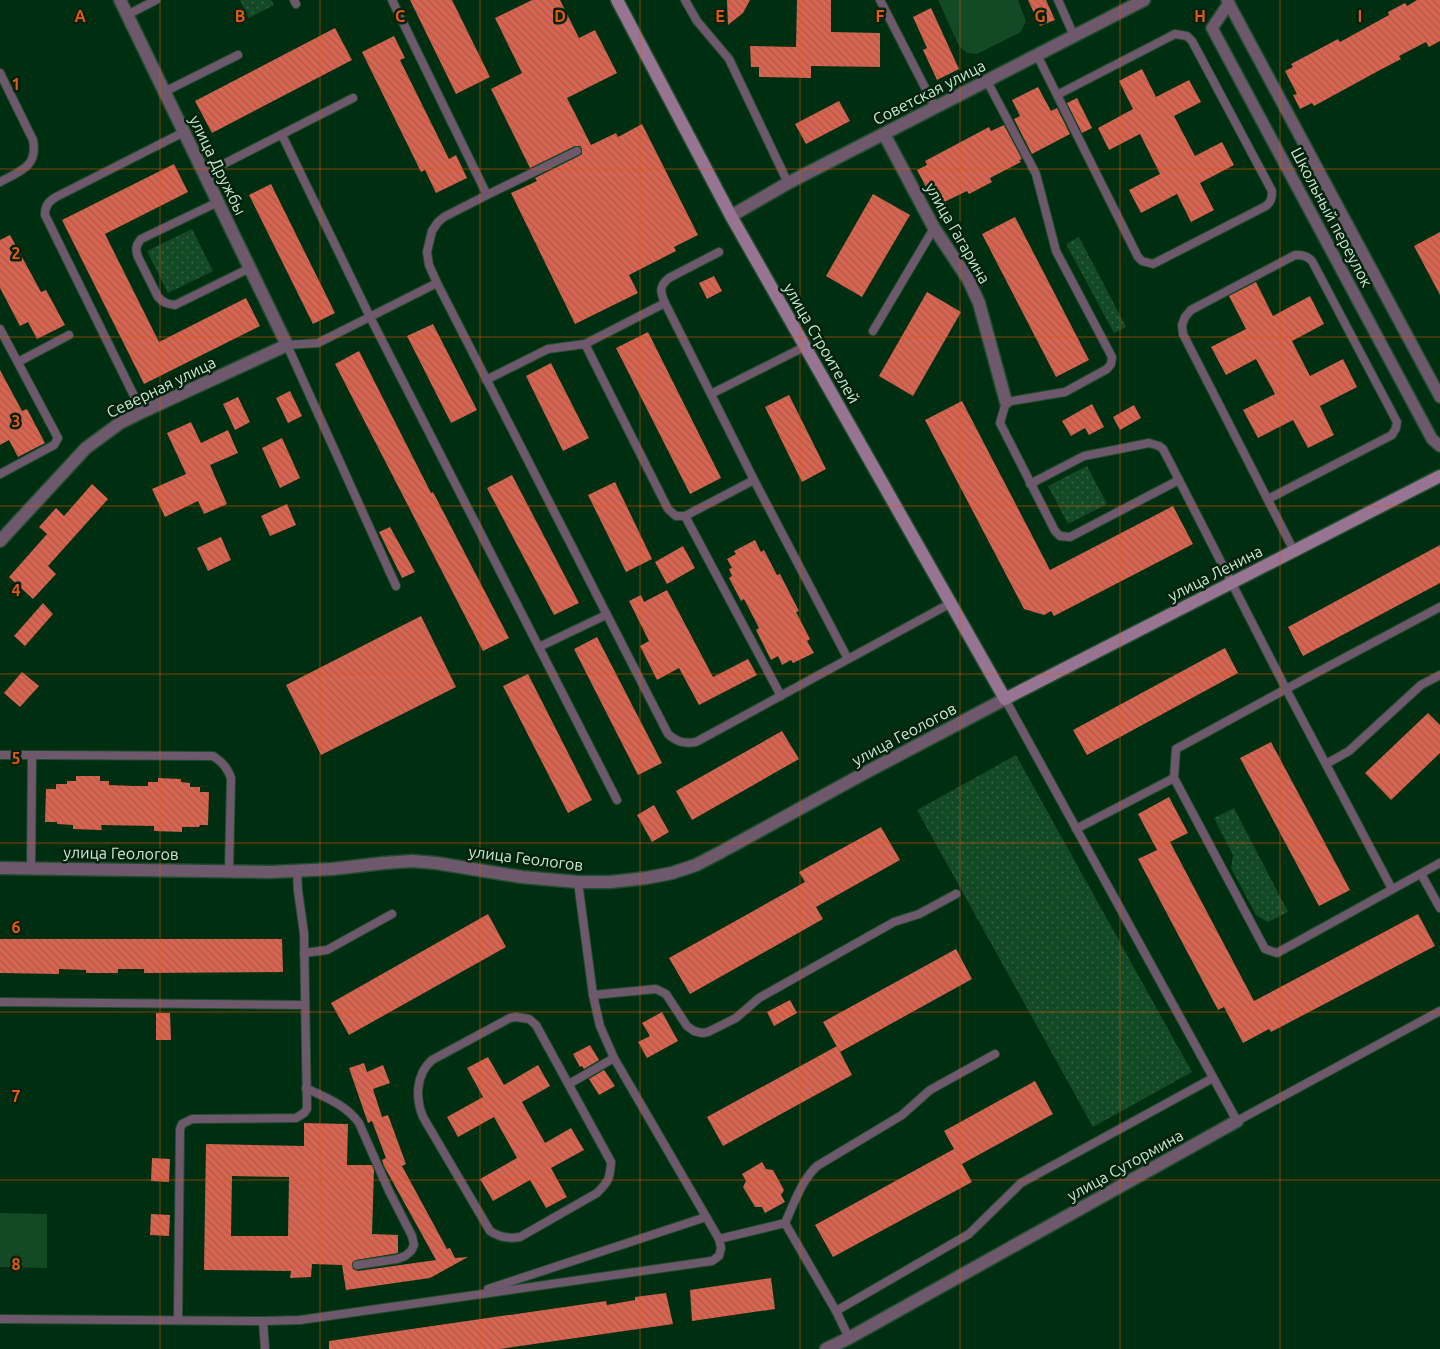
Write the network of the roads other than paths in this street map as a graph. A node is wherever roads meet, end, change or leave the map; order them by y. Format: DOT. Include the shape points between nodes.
graph roads {
  1 [pos="120,0"];
  2 [pos="156,0"];
  3 [pos="392,0"];
  4 [pos="617,0"];
  5 [pos="685,0"];
  6 [pos="880,0"];
  7 [pos="1058,0"];
  8 [pos="1144,0"];
  9 [pos="1228,1"];
  10 [pos="127,15"];
  11 [pos="1074,36"];
  12 [pos="238,55"];
  13 [pos="1036,55"];
  14 [pos="0,73"];
  15 [pos="987,80"];
  16 [pos="164,92"];
  17 [pos="1056,95"];
  18 [pos="353,98"];
  19 [pos="935,107"];
  20 [pos="184,132"];
  21 [pos="884,134"];
  22 [pos="282,135"];
  23 [pos="577,151"];
  24 [pos="204,174"];
  25 [pos="0,182"];
  26 [pos="788,183"];
  27 [pos="488,195"];
  28 [pos="218,202"];
  29 [pos="731,216"];
  30 [pos="934,228"];
  31 [pos="719,252"];
  32 [pos="250,268"];
  33 [pos="437,283"];
  34 [pos="665,303"];
  35 [pos="370,317"];
  36 [pos="0,329"];
  37 [pos="873,332"];
  38 [pos="69,335"];
  39 [pos="287,344"];
  40 [pos="585,344"];
  41 [pos="806,346"];
  42 [pos="18,362"];
  43 [pos="486,380"];
  44 [pos="711,394"];
  45 [pos="1440,397"];
  46 [pos="1006,402"];
  47 [pos="142,412"];
  48 [pos="1440,446"];
  49 [pos="0,474"];
  50 [pos="1440,476"];
  51 [pos="754,480"];
  52 [pos="1179,480"];
  53 [pos="1030,484"];
  54 [pos="1268,499"];
  55 [pos="686,516"];
  56 [pos="0,541"];
  57 [pos="1294,551"];
  58 [pos="1232,582"];
  59 [pos="396,586"];
  60 [pos="951,603"];
  61 [pos="1440,607"];
  62 [pos="606,615"];
  63 [pos="539,647"];
  64 [pos="848,659"];
  65 [pos="1440,675"];
  66 [pos="1286,689"];
  67 [pos="781,696"];
  68 [pos="1005,699"];
  69 [pos="0,754"];
  70 [pos="32,755"];
  71 [pos="1326,764"];
  72 [pos="1174,778"];
  73 [pos="617,800"];
  74 [pos="1076,829"];
  75 [pos="1440,863"];
  76 [pos="0,868"];
  77 [pos="31,868"];
  78 [pos="229,871"];
  79 [pos="297,871"];
  80 [pos="1421,874"];
  81 [pos="578,882"];
  82 [pos="1392,889"];
  83 [pos="956,894"];
  84 [pos="1440,908"];
  85 [pos="392,914"];
  86 [pos="304,953"];
  87 [pos="593,995"];
  88 [pos="0,1002"];
  89 [pos="304,1005"];
  90 [pos="1440,1011"];
  91 [pos="995,1054"];
  92 [pos="614,1058"];
  93 [pos="1213,1078"];
  94 [pos="569,1084"];
  95 [pos="306,1088"];
  96 [pos="1237,1121"];
  97 [pos="706,1217"];
  98 [pos="785,1223"];
  99 [pos="719,1239"];
  100 [pos="357,1265"];
  101 [pos="468,1296"];
  102 [pos="836,1311"];
  103 [pos="0,1320"];
  104 [pos="178,1320"];
  105 [pos="263,1321"];
  106 [pos="852,1343"];
  107 [pos="265,1349"];
  108 [pos="826,1349"];
  1 -- 10 [label="street, улица Дружбы"];
  2 -- 10 [label="lane"];
  3 -- 27 [label="lane"];
  4 -- 29 [label="main road, улица Строителей"];
  5 -- 26 [label="lane" via="697,21 729,59"];
  6 -- 19 [label="lane"];
  7 -- 11 [label="lane"];
  8 -- 11 [label="street, Советская улица"];
  9 -- 45 [label="street, Школьный переулок"];
  9 -- 48 [label="street, Школьный переулок" via="1212,28 1432,439"];
  10 -- 16 [label="street, улица Дружбы"];
  11 -- 13 [label="street, Советская улица"];
  12 -- 16 [label="lane"];
  13 -- 15 [label="street, Советская улица"];
  13 -- 17 [label="lane"];
  14 -- 25 [label="lane" via="35,150 26,168"];
  15 -- 19 [label="street, Советская улица"];
  15 -- 46 [label="lane" via="1036,174 1056,251 1112,357 1107,368 1065,392"];
  16 -- 20 [label="street, улица Дружбы"];
  17 -- 17 [label="lane" via="1142,261 1153,264 1270,203 1272,192 1187,36 1176,34"];
  18 -- 22 [label="lane"];
  19 -- 21 [label="street, Советская улица"];
  20 -- 24 [label="street, улица Дружбы"];
  20 -- 47 [label="lane" via="56,197 45,208 45,215"];
  21 -- 26 [label="street, Советская улица"];
  21 -- 30 [label="street, улица Гагарина"];
  22 -- 24 [label="lane"];
  22 -- 35 [label="lane"];
  23 -- 27 [label="lane"];
  24 -- 28 [label="street, улица Дружбы"];
  26 -- 29 [label="street, Советская улица"];
  27 -- 33 [label="lane" via="444,217 432,230 427,252"];
  28 -- 32 [label="street, улица Дружбы"];
  28 -- 32 [label="lane" via="141,239 137,244 138,257 158,297 175,305"];
  29 -- 41 [label="main road, улица Строителей"];
  30 -- 37 [label="lane"];
  30 -- 46 [label="street, улица Гагарина" via="980,303"];
  31 -- 34 [label="lane" via="663,283 661,294"];
  32 -- 39 [label="street, улица Дружбы"];
  33 -- 35 [label="lane"];
  33 -- 43 [label="lane"];
  34 -- 40 [label="lane"];
  34 -- 44 [label="lane"];
  35 -- 39 [label="lane" via="318,343"];
  35 -- 63 [label="lane"];
  36 -- 42 [label="lane"];
  38 -- 42 [label="lane"];
  39 -- 47 [label="street, Северная улица"];
  39 -- 59 [label="lane"];
  40 -- 43 [label="lane" via="548,349"];
  40 -- 55 [label="lane" via="668,509 676,516"];
  41 -- 44 [label="lane"];
  41 -- 60 [label="main road, улица Строителей"];
  42 -- 49 [label="lane" via="58,438 54,445"];
  43 -- 62 [label="lane"];
  44 -- 51 [label="lane"];
  46 -- 53 [label="lane, улица Гагарина" via="1000,423"];
  47 -- 56 [label="street, Северная улица" via="120,423 86,448"];
  50 -- 57 [label="main road, улица Ленина"];
  51 -- 55 [label="lane"];
  51 -- 64 [label="lane"];
  52 -- 53 [label="lane" via="1163,449 1148,443 1084,456"];
  52 -- 53 [label="lane, улица Гагарина" via="1065,538 1056,531"];
  52 -- 58 [label="lane"];
  54 -- 54 [label="lane" via="1392,435 1397,422 1312,261 1302,255 1295,255 1199,305 1185,317 1182,325 1183,334"];
  54 -- 57 [label="lane"];
  55 -- 67 [label="lane"];
  57 -- 58 [label="main road, улица Ленина"];
  58 -- 66 [label="lane"];
  58 -- 68 [label="main road, улица Ленина"];
  60 -- 64 [label="lane"];
  60 -- 68 [label="main road, улица Строителей"];
  61 -- 66 [label="lane"];
  62 -- 63 [label="lane"];
  62 -- 67 [label="lane" via="668,734 675,740 687,744 696,742"];
  63 -- 73 [label="lane"];
  64 -- 67 [label="lane"];
  65 -- 71 [label="lane" via="1421,685 1349,751"];
  66 -- 71 [label="lane"];
  66 -- 72 [label="lane" via="1176,749"];
  68 -- 74 [label="lane"];
  68 -- 81 [label="street, улица Геологов" via="696,865 646,878"];
  69 -- 70 [label="lane"];
  70 -- 77 [label="lane"];
  70 -- 78 [label="lane" via="212,756 221,761 231,778"];
  71 -- 82 [label="lane"];
  72 -- 74 [label="lane"];
  72 -- 82 [label="lane" via="1265,949 1277,953"];
  74 -- 93 [label="lane"];
  75 -- 80 [label="lane"];
  76 -- 77 [label="street, улица Геологов"];
  77 -- 78 [label="street, улица Геологов"];
  78 -- 79 [label="street, улица Геологов"];
  79 -- 81 [label="street, улица Геологов" via="412,861"];
  79 -- 86 [label="lane"];
  80 -- 82 [label="lane"];
  80 -- 84 [label="lane"];
  81 -- 87 [label="lane"];
  83 -- 87 [label="lane" via="919,914 894,922 759,998 736,1018 708,1032 694,1031 687,1026 666,994 656,990"];
  85 -- 86 [label="lane" via="327,950"];
  86 -- 89 [label="lane"];
  87 -- 92 [label="lane" via="600,1026"];
  88 -- 89 [label="lane"];
  89 -- 95 [label="lane"];
  90 -- 96 [label="lane, улица Сутормина"];
  91 -- 98 [label="lane" via="930,1090 902,1115 817,1166 804,1181"];
  92 -- 94 [label="lane"];
  92 -- 97 [label="lane"];
  93 -- 96 [label="lane"];
  93 -- 102 [label="lane" via="1021,1183 970,1234"];
  94 -- 94 [label="lane" via="609,1156 608,1183 597,1193 520,1237 498,1236 490,1231 423,1117 418,1100 423,1069 432,1060 516,1017 529,1019 536,1025"];
  95 -- 100 [label="lane" via="352,1113 412,1236 414,1245 405,1256"];
  95 -- 104 [label="lane" via="306,1109 296,1118 192,1119 182,1124"];
  96 -- 106 [label="street, улица Сутормина"];
  97 -- 99 [label="lane"];
  97 -- 101 [label="lane"];
  98 -- 99 [label="lane"];
  98 -- 102 [label="lane"];
  99 -- 101 [label="lane" via="719,1256 712,1261"];
  101 -- 105 [label="lane" via="300,1320"];
  102 -- 106 [label="lane"];
  103 -- 104 [label="lane"];
  104 -- 105 [label="lane"];
  105 -- 107 [label="lane"];
  106 -- 108 [label="street, улица Сутормина"];
}
